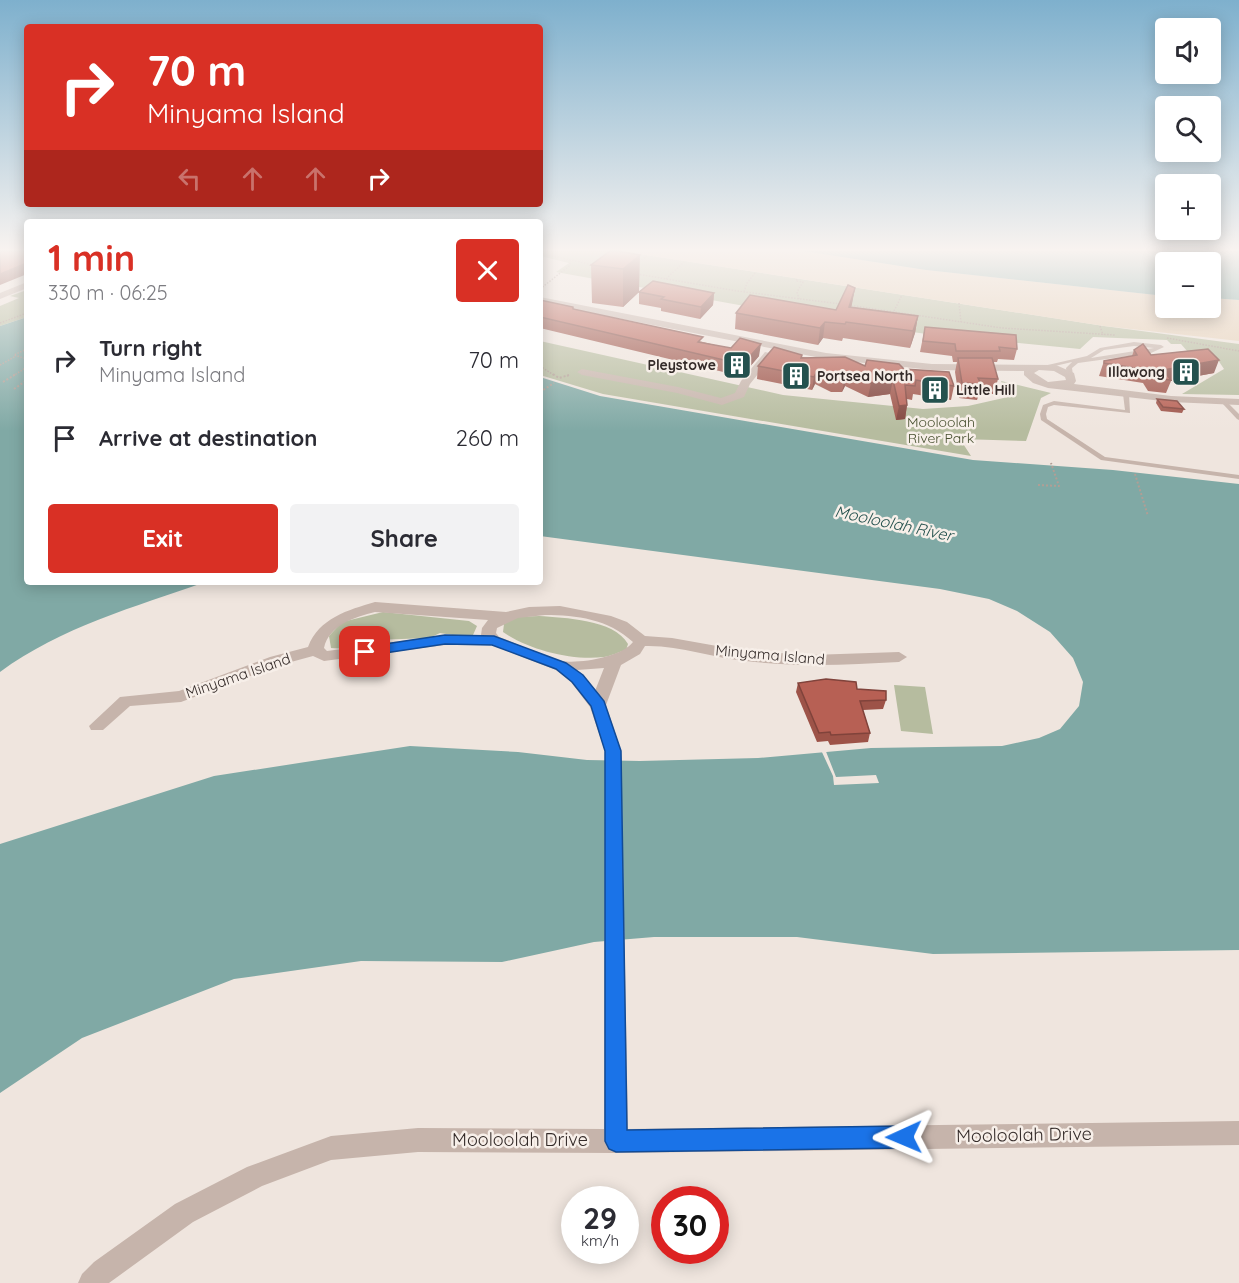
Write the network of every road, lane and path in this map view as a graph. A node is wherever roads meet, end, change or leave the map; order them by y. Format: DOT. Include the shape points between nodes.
graph roads {
  1 [pos="595,311"];
  2 [pos="894,311"];
  3 [pos="959,311"];
  4 [pos="24,314"];
  5 [pos="960,322"];
  6 [pos="0,323"];
  7 [pos="1100,326"];
  8 [pos="1002,328"];
  9 [pos="1103,335"];
  10 [pos="776,347"];
  11 [pos="24,351"];
  12 [pos="16,356"];
  13 [pos="24,358"];
  14 [pos="0,365"];
  15 [pos="1038,367"];
  16 [pos="543,368"];
  17 [pos="950,368"];
  18 [pos="24,370"];
  19 [pos="582,372"];
  20 [pos="1071,376"];
  21 [pos="1034,380"];
  22 [pos="3,382"];
  23 [pos="24,382"];
  24 [pos="554,383"];
  25 [pos="1060,385"];
  26 [pos="14,388"];
  27 [pos="543,390"];
  28 [pos="1125,394"];
  29 [pos="1224,402"];
  30 [pos="1239,402"];
  31 [pos="1239,418"];
  32 [pos="1051,463"];
  33 [pos="1135,472"];
  34 [pos="1239,477"];
  35 [pos="1038,485"];
  36 [pos="1148,516"];
  37 [pos="507,616"];
  38 [pos="494,640"];
  39 [pos="641,641"];
  40 [pos="316,650"];
  41 [pos="899,657"];
  42 [pos="614,662"];
  43 [pos="561,666"];
  44 [pos="598,705"];
  45 [pos="97,726"];
  46 [pos="1239,1132"];
  47 [pos="616,1141"];
  48 [pos="91,1283"];
  1 -- 10 [label="street"];
  2 -- 5 [label="path"];
  3 -- 5 [label="path"];
  4 -- 6 [label="path"];
  5 -- 8 [label="path"];
  7 -- 9 [label="path"];
  10 -- 17 [label="street"];
  10 -- 19 [label="street" via="745,383 740,395 722,402"];
  11 -- 12 [label="path"];
  12 -- 13 [label="path"];
  12 -- 14 [label="path"];
  15 -- 17 [label="street"];
  15 -- 20 [label="street" via="1059,369"];
  15 -- 20 [label="lane" via="1089,357 1100,349 1115,346 1161,347 1075,362 1069,369"];
  15 -- 21 [label="street" via="1028,373"];
  16 -- 19 [label="path" via="559,378"];
  17 -- 21 [label="street" via="1015,374"];
  18 -- 22 [label="path"];
  20 -- 25 [label="street" via="1070,382"];
  20 -- 28 [label="street" via="1092,387"];
  21 -- 25 [label="street"];
  23 -- 26 [label="path"];
  24 -- 27 [label="path"];
  25 -- 28 [label="street"];
  28 -- 29 [label="street"];
  28 -- 34 [label="lane" via="1128,412 1053,402 1045,406 1044,420 1103,459"];
  29 -- 30 [label="street"];
  29 -- 31 [label="lane"];
  32 -- 35 [label="path" via="1059,486"];
  33 -- 36 [label="path"];
  37 -- 38 [label="street" via="492,623 488,630"];
  37 -- 39 [label="street" via="527,610 596,616 621,624"];
  37 -- 40 [label="street" via="375,607 344,616 325,631"];
  38 -- 40 [label="street, Minyama Island" via="445,640 324,656"];
  38 -- 43 [label="street, Minyama Island"];
  39 -- 41 [label="street, Minyama Island" via="661,639 724,654 831,661"];
  39 -- 42 [label="street" via="635,650"];
  40 -- 45 [label="street, Minyama Island" via="181,696 126,701"];
  42 -- 43 [label="street, Minyama Island"];
  42 -- 44 [label="street"];
  43 -- 44 [label="street, Minyama Island" via="578,678"];
  44 -- 47 [label="street, Minyama Island" via="613,751"];
  46 -- 47 [label="street, Mooloolah Drive"];
  47 -- 48 [label="street, Mooloolah Drive" via="418,1140 331,1148 256,1176 184,1213"];
}
